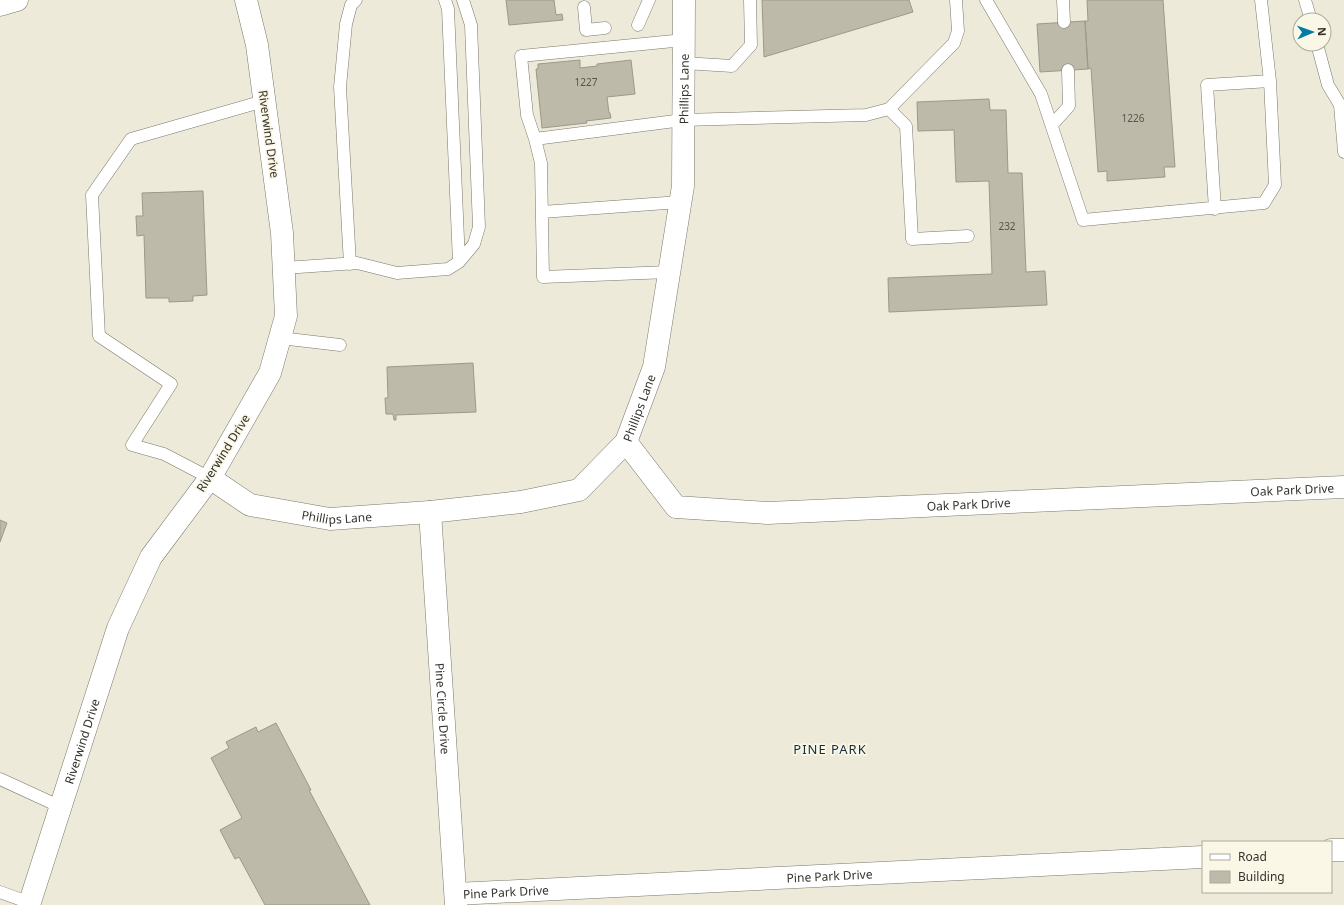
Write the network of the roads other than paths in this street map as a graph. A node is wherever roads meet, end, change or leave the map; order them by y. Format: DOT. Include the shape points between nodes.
graph roads {
  1 [pos="17,0"];
  2 [pos="246,0"];
  3 [pos="356,0"];
  4 [pos="445,0"];
  5 [pos="463,0"];
  6 [pos="649,0"];
  7 [pos="684,0"];
  8 [pos="750,0"];
  9 [pos="956,0"];
  10 [pos="986,0"];
  11 [pos="1063,0"];
  12 [pos="1261,0"];
  13 [pos="1306,0"];
  14 [pos="0,5"];
  15 [pos="584,7"];
  16 [pos="1309,12"];
  17 [pos="1064,22"];
  18 [pos="638,25"];
  19 [pos="605,28"];
  20 [pos="684,40"];
  21 [pos="1319,52"];
  22 [pos="684,62"];
  23 [pos="1068,70"];
  24 [pos="1270,81"];
  25 [pos="264,101"];
  26 [pos="1342,105"];
  27 [pos="889,109"];
  28 [pos="683,120"];
  29 [pos="1052,125"];
  30 [pos="535,139"];
  31 [pos="1344,152"];
  32 [pos="680,202"];
  33 [pos="1215,209"];
  34 [pos="542,212"];
  35 [pos="968,236"];
  36 [pos="459,262"];
  37 [pos="350,264"];
  38 [pos="284,268"];
  39 [pos="669,272"];
  40 [pos="280,338"];
  41 [pos="340,345"];
  42 [pos="626,442"];
  43 [pos="210,478"];
  44 [pos="1344,487"];
  45 [pos="430,512"];
  46 [pos="0,779"];
  47 [pos="60,807"];
  48 [pos="1332,850"];
  49 [pos="1344,850"];
  50 [pos="1202,857"];
  51 [pos="0,892"];
  52 [pos="456,900"];
  53 [pos="30,904"];
  1 -- 14 [label="street"];
  2 -- 25 [label="street, Riverwind Drive" via="257,45"];
  3 -- 37 [label="lane" via="346,24 340,87"];
  4 -- 36 [label="lane" via="448,9"];
  5 -- 36 [label="lane" via="471,25 479,227 474,244"];
  6 -- 18 [label="lane"];
  7 -- 20 [label="street, Phillips Lane"];
  8 -- 22 [label="lane" via="751,45 732,66"];
  9 -- 27 [label="lane" via="958,31 954,43"];
  10 -- 29 [label="lane" via="1041,94"];
  11 -- 17 [label="lane"];
  12 -- 24 [label="lane"];
  13 -- 16 [label="lane"];
  15 -- 19 [label="lane" via="586,30"];
  20 -- 22 [label="street, Phillips Lane"];
  20 -- 30 [label="lane" via="521,56 527,115"];
  21 -- 26 [label="lane" via="1328,85"];
  22 -- 28 [label="street, Phillips Lane"];
  23 -- 29 [label="lane" via="1069,106"];
  24 -- 33 [label="lane" via="1275,185 1264,203"];
  24 -- 33 [label="lane" via="1207,85"];
  25 -- 38 [label="street, Riverwind Drive" via="282,233"];
  25 -- 43 [label="lane" via="131,139 92,195 99,336 171,384 132,445 164,454"];
  26 -- 31 [label="lane"];
  27 -- 28 [label="lane" via="866,115"];
  27 -- 35 [label="lane" via="906,126 912,239"];
  28 -- 30 [label="lane"];
  28 -- 32 [label="street, Phillips Lane" via="683,186"];
  29 -- 33 [label="lane" via="1083,220"];
  30 -- 34 [label="lane" via="541,164"];
  32 -- 34 [label="lane"];
  32 -- 39 [label="street, Phillips Lane"];
  34 -- 39 [label="lane" via="543,277"];
  36 -- 37 [label="lane" via="448,269 397,273 357,263"];
  37 -- 38 [label="lane"];
  38 -- 40 [label="street, Riverwind Drive" via="286,316"];
  39 -- 42 [label="street, Phillips Lane" via="654,367"];
  40 -- 41 [label="lane"];
  40 -- 43 [label="street, Riverwind Drive" via="270,373"];
  42 -- 44 [label="street, Oak Park Drive" via="676,507 768,513"];
  42 -- 45 [label="street, Phillips Lane" via="579,490 521,502"];
  43 -- 45 [label="street, Phillips Lane" via="250,505 330,519"];
  43 -- 47 [label="street, Riverwind Drive" via="151,557 118,628"];
  45 -- 52 [label="street, Pine Circle Drive"];
  46 -- 47 [label="lane"];
  47 -- 53 [label="street, Riverwind Drive"];
  48 -- 49 [label="street"];
  50 -- 52 [label="street, Pine Park Drive"];
  51 -- 53 [label="lane"];
}
